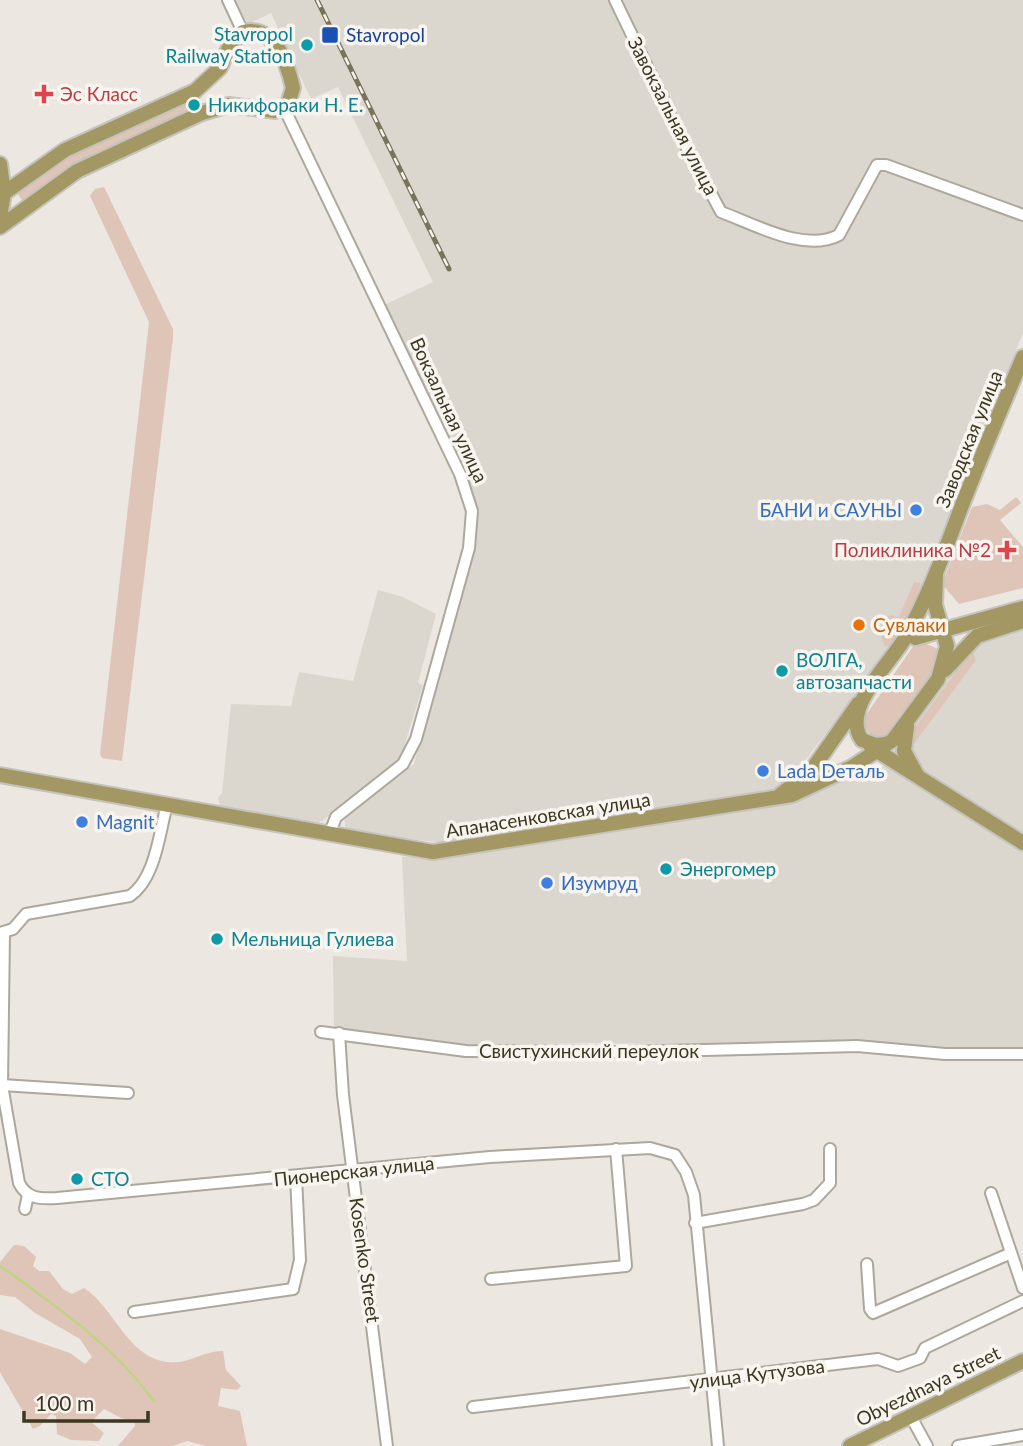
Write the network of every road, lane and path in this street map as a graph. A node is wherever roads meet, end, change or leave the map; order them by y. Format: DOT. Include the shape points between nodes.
graph roads {
  1 [pos="228,0"];
  2 [pos="615,0"];
  3 [pos="243,32"];
  4 [pos="284,107"];
  5 [pos="0,164"];
  6 [pos="2,194"];
  7 [pos="1023,215"];
  8 [pos="0,217"];
  9 [pos="0,228"];
  10 [pos="1023,357"];
  11 [pos="936,575"];
  12 [pos="935,605"];
  13 [pos="1023,608"];
  14 [pos="1023,621"];
  15 [pos="963,623"];
  16 [pos="944,628"];
  17 [pos="915,638"];
  18 [pos="891,658"];
  19 [pos="945,660"];
  20 [pos="938,679"];
  21 [pos="863,697"];
  22 [pos="908,722"];
  23 [pos="881,748"];
  24 [pos="900,766"];
  25 [pos="852,767"];
  26 [pos="0,775"];
  27 [pos="920,779"];
  28 [pos="770,798"];
  29 [pos="167,805"];
  30 [pos="329,835"];
  31 [pos="1023,843"];
  32 [pos="2,933"];
  33 [pos="1,1022"];
  34 [pos="321,1032"];
  35 [pos="339,1032"];
  36 [pos="1023,1054"];
  37 [pos="2,1085"];
  38 [pos="128,1093"];
  39 [pos="616,1149"];
  40 [pos="830,1149"];
  41 [pos="352,1171"];
  42 [pos="296,1177"];
  43 [pos="991,1194"];
  44 [pos="30,1196"];
  45 [pos="25,1209"];
  46 [pos="695,1223"];
  47 [pos="1009,1254"];
  48 [pos="867,1264"];
  49 [pos="491,1279"];
  50 [pos="1023,1288"];
  51 [pos="1023,1301"];
  52 [pos="134,1312"];
  53 [pos="1023,1361"];
  54 [pos="712,1380"];
  55 [pos="473,1407"];
  56 [pos="910,1415"];
  57 [pos="1023,1435"];
  58 [pos="387,1446"];
  59 [pos="718,1446"];
  60 [pos="850,1446"];
  61 [pos="927,1446"];
  62 [pos="958,1446"];
  1 -- 3 [label="street"];
  2 -- 7 [label="street, Завокзальная улица" via="722,212 783,235 829,240 839,235 877,165 886,165"];
  3 -- 4 [label="main road" via="260,31 273,40 293,88"];
  3 -- 6 [label="main road" via="220,68 195,91 65,150"];
  4 -- 9 [label="main road" via="268,112 229,105 202,114 77,172"];
  4 -- 30 [label="street, Вокзальная улица" via="460,474 472,511 469,548 416,739 403,764 336,817"];
  5 -- 6 [label="main road"];
  6 -- 8 [label="main road"];
  10 -- 11 [label="main road, Заводская улица"];
  11 -- 12 [label="main road"];
  11 -- 18 [label="main road"];
  12 -- 15 [label="main road" via="946,619"];
  12 -- 16 [label="main road"];
  13 -- 15 [label="main road"];
  14 -- 20 [label="main road" via="977,636"];
  15 -- 16 [label="main road"];
  16 -- 17 [label="main road"];
  16 -- 19 [label="main road"];
  17 -- 18 [label="main road"];
  17 -- 19 [label="main road" via="937,641"];
  18 -- 21 [label="main road"];
  19 -- 20 [label="main road"];
  20 -- 22 [label="main road, Апанасенковская улица"];
  21 -- 23 [label="main road" via="856,726 862,740"];
  21 -- 28 [label="main road" via="811,771"];
  22 -- 23 [label="main road, Апанасенковская улица"];
  22 -- 27 [label="main road" via="904,751"];
  23 -- 24 [label="main road"];
  23 -- 25 [label="main road, Апанасенковская улица"];
  24 -- 25 [label="main road" via="872,762"];
  24 -- 27 [label="main road"];
  25 -- 28 [label="main road, Апанасенковская улица" via="805,791"];
  26 -- 29 [label="main road, Апанасенковская улица"];
  27 -- 31 [label="main road"];
  28 -- 30 [label="main road, Апанасенковская улица" via="433,852"];
  29 -- 30 [label="main road, Апанасенковская улица"];
  29 -- 32 [label="street" via="150,868 130,896 26,914 13,929"];
  32 -- 33 [label="street"];
  33 -- 37 [label="street"];
  34 -- 35 [label="street, Свистухинский переулок"];
  35 -- 36 [label="street, Свистухинский переулок" via="466,1051 857,1046 945,1054"];
  35 -- 41 [label="street, Kosenko Street"];
  37 -- 38 [label="street"];
  37 -- 44 [label="street" via="19,1183"];
  39 -- 41 [label="street, Пионерская улица"];
  39 -- 46 [label="street, Пионерская улица" via="650,1148 675,1155 694,1195"];
  39 -- 49 [label="street" via="626,1266"];
  40 -- 46 [label="street" via="830,1183 814,1200"];
  41 -- 42 [label="street, Пионерская улица"];
  41 -- 58 [label="street, Kosenko Street"];
  42 -- 44 [label="street, Пионерская улица" via="57,1198"];
  42 -- 52 [label="street" via="300,1260 293,1289"];
  43 -- 47 [label="street"];
  44 -- 45 [label="street"];
  46 -- 54 [label="street"];
  47 -- 48 [label="street" via="873,1313"];
  47 -- 50 [label="street"];
  51 -- 54 [label="street, улица Кутузова" via="925,1348 920,1358 898,1366 878,1359"];
  53 -- 56 [label="main road, Obyezdnaya Street"];
  54 -- 55 [label="street, улица Кутузова"];
  54 -- 59 [label="street"];
  56 -- 60 [label="main road, Obyezdnaya Street"];
  56 -- 61 [label="street"];
  57 -- 62 [label="street"];
}
